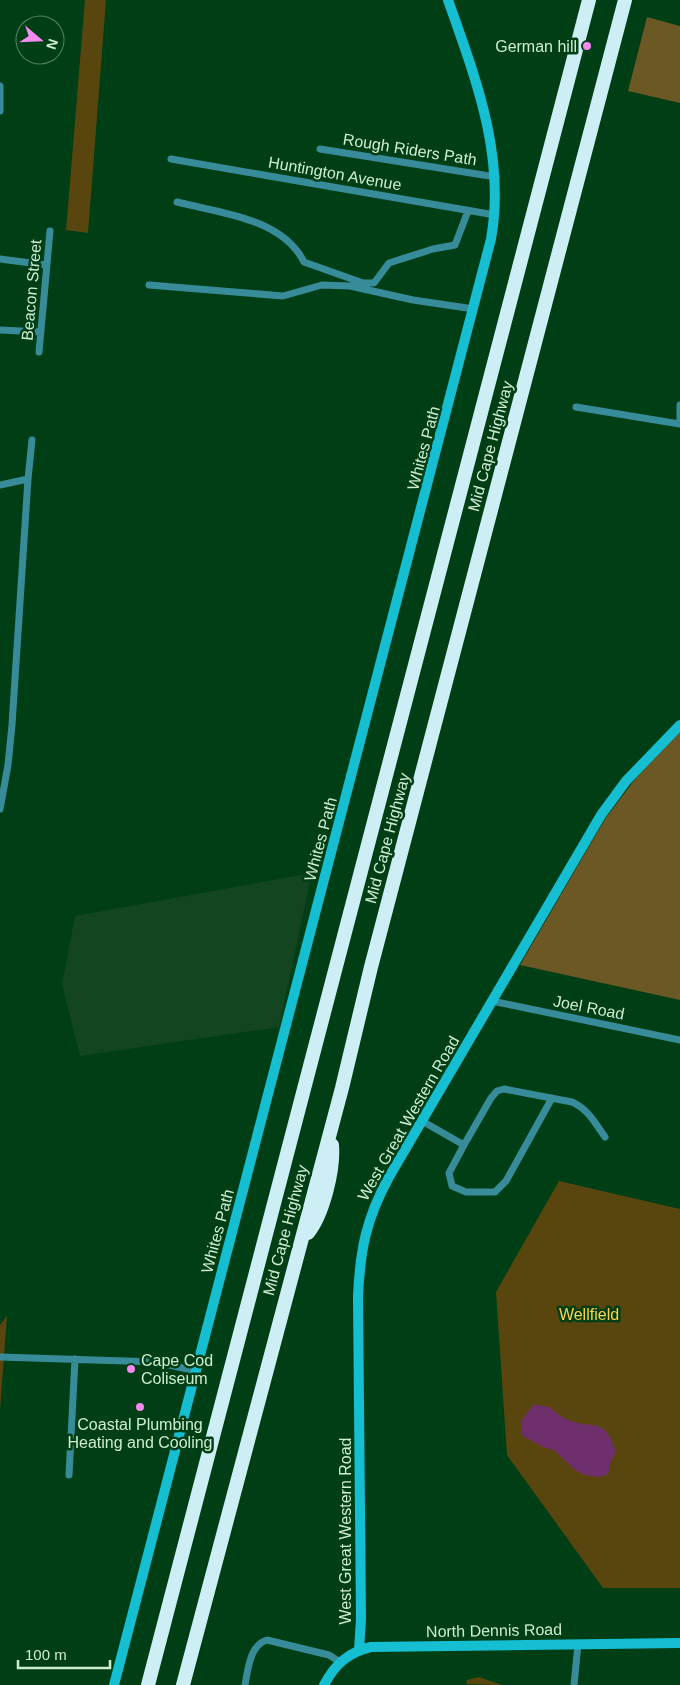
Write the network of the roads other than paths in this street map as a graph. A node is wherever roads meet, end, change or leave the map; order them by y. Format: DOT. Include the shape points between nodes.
graph roads {
  1 [pos="448,0"];
  2 [pos="589,0"];
  3 [pos="625,0"];
  4 [pos="0,86"];
  5 [pos="0,111"];
  6 [pos="320,149"];
  7 [pos="171,159"];
  8 [pos="496,177"];
  9 [pos="177,202"];
  10 [pos="468,211"];
  11 [pos="495,215"];
  12 [pos="50,231"];
  13 [pos="0,259"];
  14 [pos="46,265"];
  15 [pos="150,285"];
  16 [pos="474,309"];
  17 [pos="0,330"];
  18 [pos="41,332"];
  19 [pos="38,352"];
  20 [pos="680,405"];
  21 [pos="576,407"];
  22 [pos="680,424"];
  23 [pos="32,440"];
  24 [pos="28,479"];
  25 [pos="0,485"];
  26 [pos="680,725"];
  27 [pos="0,810"];
  28 [pos="492,1001"];
  29 [pos="680,1040"];
  30 [pos="552,1098"];
  31 [pos="422,1121"];
  32 [pos="605,1137"];
  33 [pos="464,1145"];
  34 [pos="0,1357"];
  35 [pos="75,1359"];
  36 [pos="196,1370"];
  37 [pos="69,1475"];
  38 [pos="680,1643"];
  39 [pos="578,1644"];
  40 [pos="359,1650"];
  41 [pos="340,1662"];
  42 [pos="114,1685"];
  43 [pos="148,1685"];
  44 [pos="183,1685"];
  45 [pos="245,1685"];
  46 [pos="324,1685"];
  47 [pos="574,1685"];
  1 -- 8 [label="street, Whites Path" via="485,112"];
  2 -- 43 [label="highway, Mid Cape Highway"];
  3 -- 44 [label="highway, Mid Cape Highway" via="373,958 330,1131 332,1163 321,1207 313,1227 301,1241"];
  4 -- 5 [label="street"];
  6 -- 8 [label="street, Rough Riders Path"];
  7 -- 10 [label="street, Huntington Avenue"];
  8 -- 11 [label="street, Whites Path"];
  9 -- 10 [label="street" via="256,222 281,236 299,252 304,262 364,283 374,283 389,263 454,245"];
  10 -- 11 [label="street, Huntington Avenue"];
  11 -- 16 [label="street, Whites Path"];
  12 -- 14 [label="street, Beacon Street"];
  13 -- 14 [label="street"];
  14 -- 18 [label="street, Beacon Street"];
  15 -- 16 [label="street" via="284,296 322,285 350,286"];
  16 -- 36 [label="street, Whites Path"];
  17 -- 18 [label="street"];
  18 -- 19 [label="street, Beacon Street"];
  20 -- 22 [label="street"];
  21 -- 22 [label="street"];
  23 -- 24 [label="street"];
  24 -- 25 [label="street"];
  24 -- 27 [label="street" via="12,725"];
  26 -- 28 [label="street, West Great Western Road" via="626,781 601,814"];
  28 -- 29 [label="street, Joel Road"];
  28 -- 31 [label="street, West Great Western Road"];
  30 -- 32 [label="street" via="580,1106"];
  30 -- 33 [label="street" via="500,1089 491,1098"];
  30 -- 33 [label="street" via="506,1182 495,1192 466,1192 452,1186 449,1173"];
  31 -- 33 [label="street"];
  31 -- 40 [label="street, West Great Western Road" via="372,1210 361,1257 358,1297"];
  34 -- 35 [label="street"];
  35 -- 36 [label="street" via="169,1363"];
  35 -- 37 [label="street"];
  36 -- 42 [label="street, Whites Path"];
  38 -- 39 [label="street, North Dennis Road"];
  39 -- 40 [label="street, North Dennis Road" via="386,1646"];
  39 -- 47 [label="street"];
  40 -- 41 [label="street, North Dennis Road"];
  41 -- 45 [label="street" via="329,1655 267,1640 258,1644 252,1654"];
  41 -- 46 [label="street, North Dennis Road"];
}
